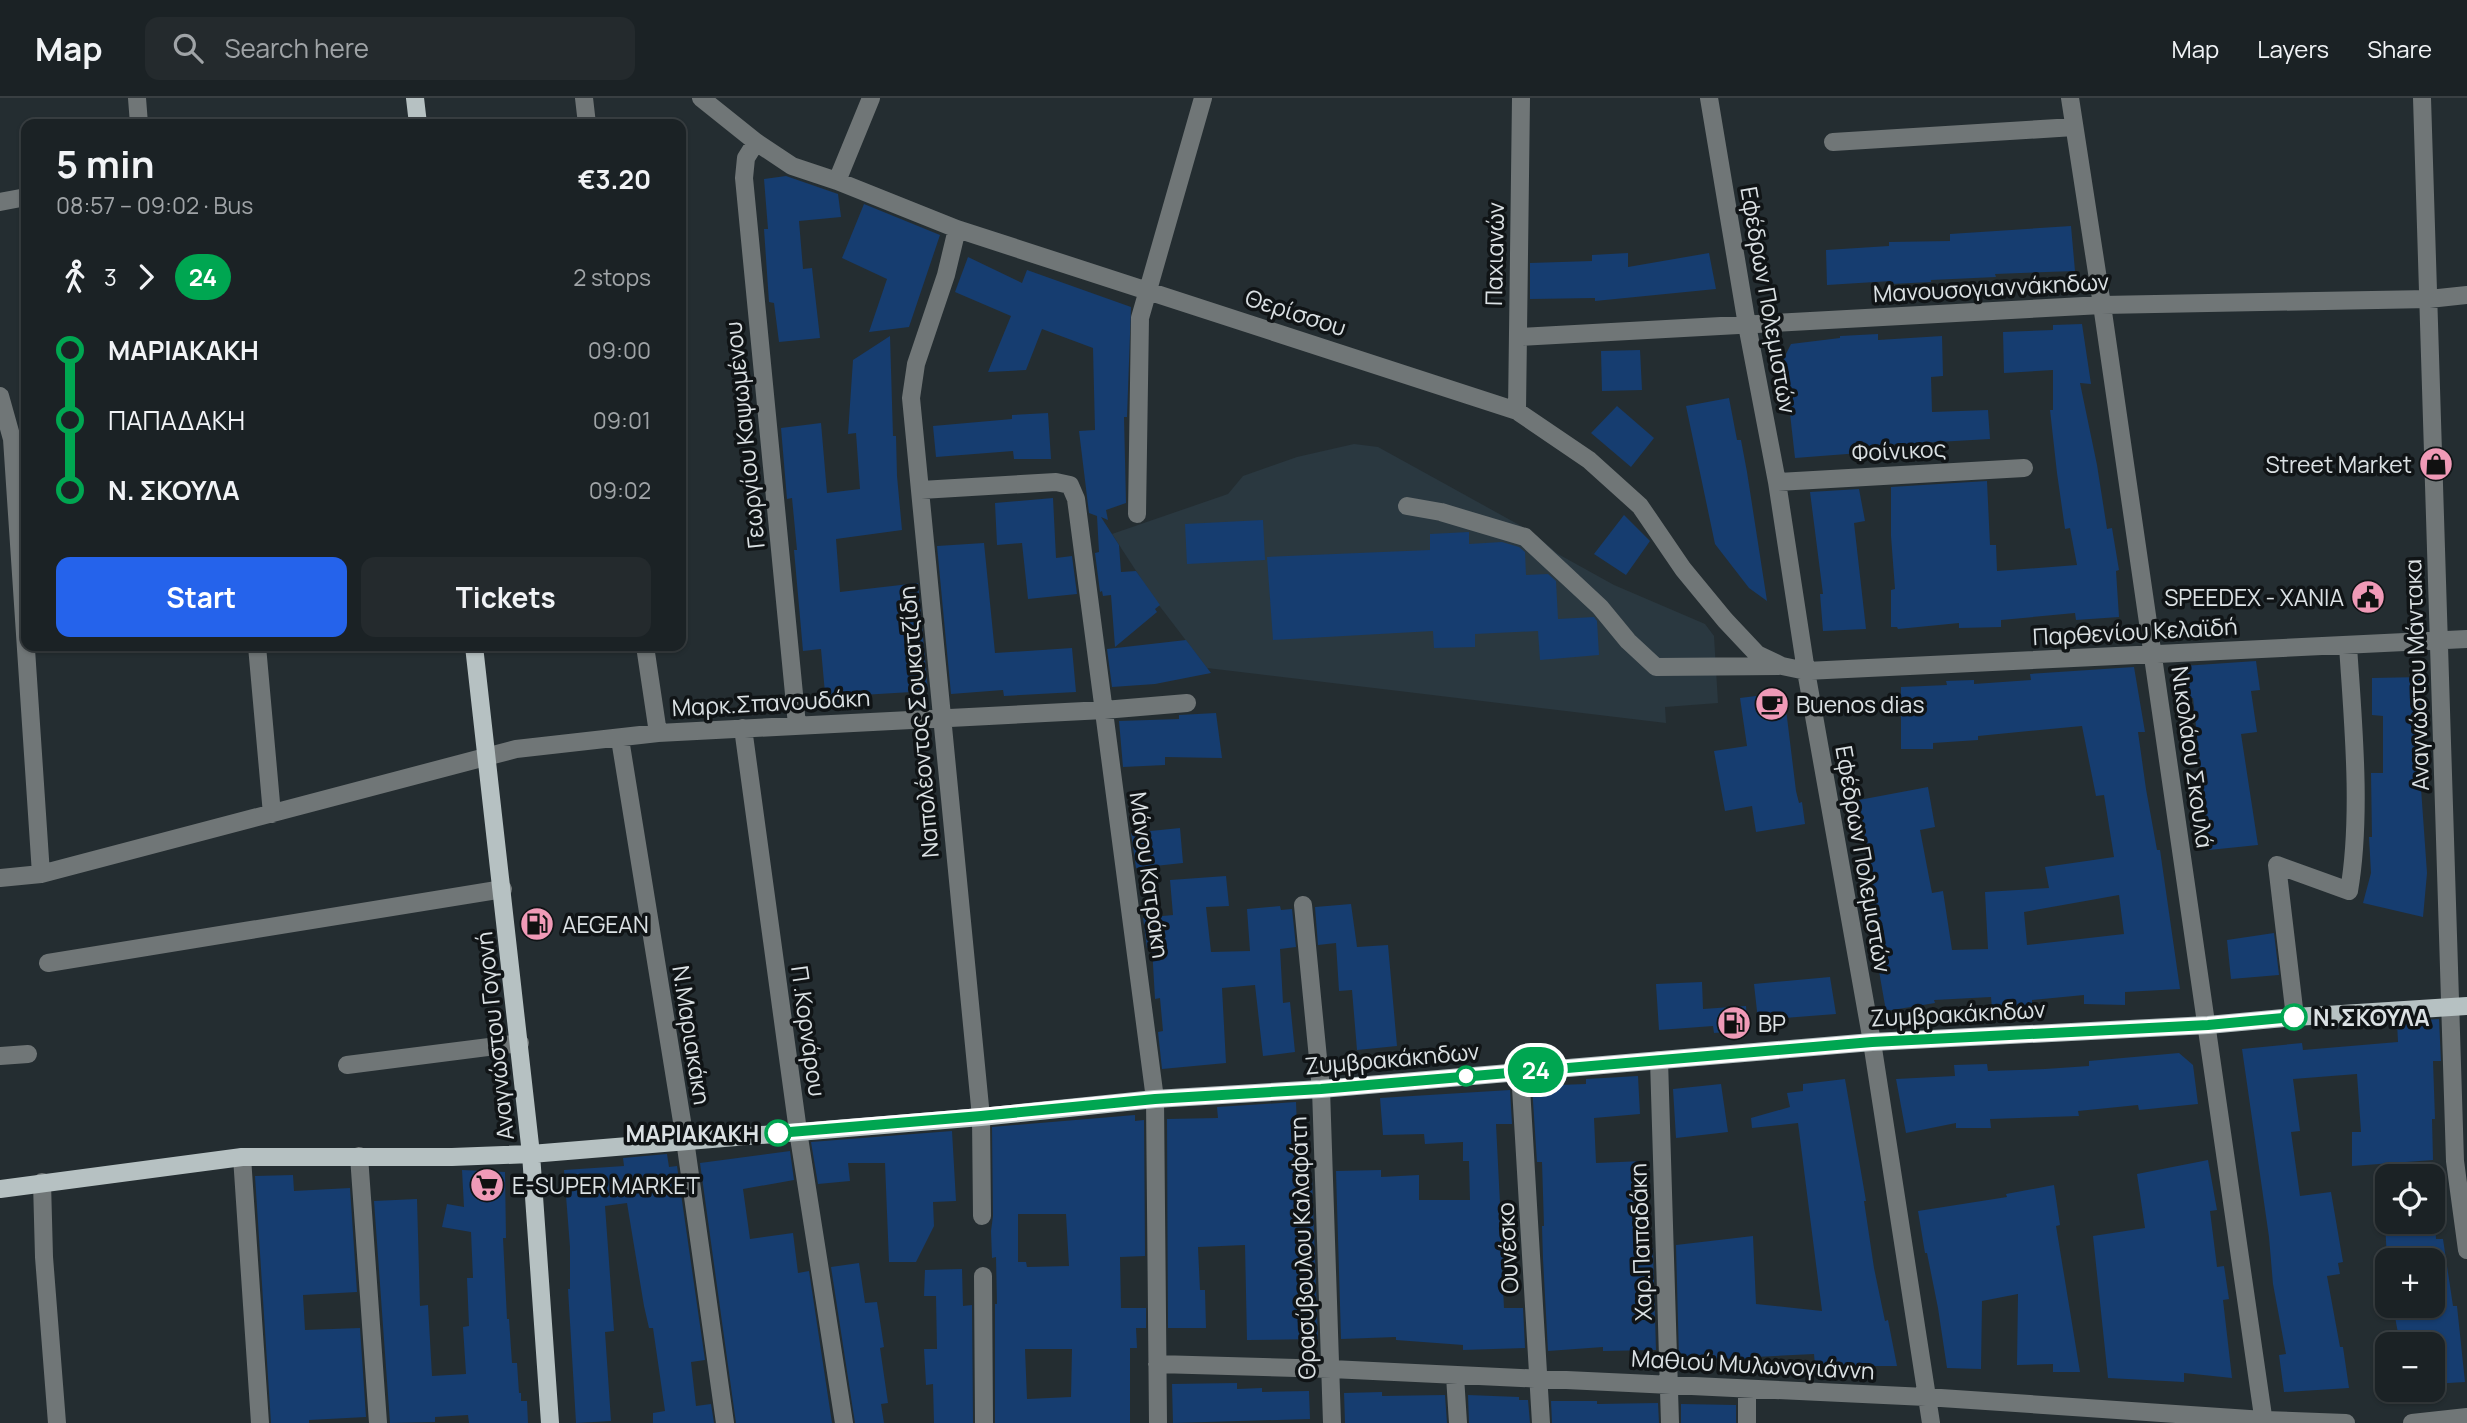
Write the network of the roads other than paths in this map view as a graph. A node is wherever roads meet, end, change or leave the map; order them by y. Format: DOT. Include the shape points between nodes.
graph roads {
  1 [pos="137,98"];
  2 [pos="415,98"];
  3 [pos="584,98"];
  4 [pos="701,98"];
  5 [pos="871,98"];
  6 [pos="1203,98"];
  7 [pos="1521,98"];
  8 [pos="1709,98"];
  9 [pos="2070,98"];
  10 [pos="2423,98"];
  11 [pos="139,119"];
  12 [pos="417,119"];
  13 [pos="586,119"];
  14 [pos="2074,127"];
  15 [pos="756,142"];
  16 [pos="1833,142"];
  17 [pos="837,181"];
  18 [pos="21,198"];
  19 [pos="0,202"];
  20 [pos="957,229"];
  21 [pos="1147,289"];
  22 [pos="2467,295"];
  23 [pos="2429,299"];
  24 [pos="2102,306"];
  25 [pos="1746,325"];
  26 [pos="1518,337"];
  27 [pos="0,396"];
  28 [pos="1517,411"];
  29 [pos="2024,468"];
  30 [pos="1777,482"];
  31 [pos="921,490"];
  32 [pos="1407,506"];
  33 [pos="1137,514"];
  34 [pos="21,574"];
  35 [pos="2467,639"];
  36 [pos="2440,641"];
  37 [pos="2348,646"];
  38 [pos="26,651"];
  39 [pos="257,651"];
  40 [pos="475,651"];
  41 [pos="646,651"];
  42 [pos="2153,655"];
  43 [pos="1782,666"];
  44 [pos="1806,671"];
  45 [pos="1186,703"];
  46 [pos="1104,710"];
  47 [pos="941,718"];
  48 [pos="797,725"];
  49 [pos="743,728"];
  50 [pos="658,733"];
  51 [pos="620,739"];
  52 [pos="486,758"];
  53 [pos="272,814"];
  54 [pos="41,874"];
  55 [pos="0,878"];
  56 [pos="503,889"];
  57 [pos="1303,905"];
  58 [pos="48,964"];
  59 [pos="2459,1006"];
  60 [pos="2295,1017"];
  61 [pos="2208,1025"];
  62 [pos="520,1042"];
  63 [pos="1872,1042"];
  64 [pos="28,1054"];
  65 [pos="0,1056"];
  66 [pos="1659,1060"];
  67 [pos="347,1065"];
  68 [pos="1520,1071"];
  69 [pos="1321,1089"];
  70 [pos="1155,1099"];
  71 [pos="981,1116"];
  72 [pos="798,1131"];
  73 [pos="685,1140"];
  74 [pos="531,1154"];
  75 [pos="359,1156"];
  76 [pos="242,1157"];
  77 [pos="2461,1161"];
  78 [pos="42,1182"];
  79 [pos="0,1189"];
  80 [pos="982,1216"];
  81 [pos="2467,1250"];
  82 [pos="983,1276"];
  83 [pos="1157,1364"];
  84 [pos="1331,1368"];
  85 [pos="1455,1376"];
  86 [pos="1539,1378"];
  87 [pos="1668,1385"];
  88 [pos="1747,1389"];
  89 [pos="1926,1397"];
  90 [pos="2467,1417"];
  91 [pos="2264,1421"];
  92 [pos="57,1423"];
  93 [pos="260,1423"];
  94 [pos="378,1423"];
  95 [pos="550,1423"];
  96 [pos="725,1423"];
  97 [pos="844,1423"];
  98 [pos="984,1423"];
  99 [pos="1158,1423"];
  100 [pos="1332,1423"];
  101 [pos="1458,1423"];
  102 [pos="1541,1423"];
  103 [pos="1670,1423"];
  104 [pos="1747,1423"];
  105 [pos="1931,1423"];
  106 [pos="2346,1423"];
  107 [pos="2412,1423"];
  1 -- 11 [label="street"];
  2 -- 12 [label="main road"];
  3 -- 13 [label="street"];
  4 -- 15 [label="street, Θερίσσου"];
  5 -- 17 [label="street"];
  6 -- 21 [label="street"];
  7 -- 26 [label="street, Παχιανών"];
  8 -- 25 [label="street, Εφέδρων Πολεμιστών"];
  9 -- 14 [label="street, Νικολάου Σκουλά"];
  10 -- 23 [label="street, Αναγνώστου Μάντακα"];
  14 -- 16 [label="street"];
  14 -- 24 [label="street, Νικολάου Σκουλά"];
  15 -- 17 [label="street, Θερίσσου" via="792,166"];
  15 -- 48 [label="street, Γεωργίου Καψωμένου" via="746,158 744,178"];
  17 -- 20 [label="street, Θερίσσου"];
  18 -- 19 [label="street"];
  20 -- 21 [label="street, Θερίσσου"];
  20 -- 31 [label="street, Ναπολέοντος Σουκατζίδη" via="916,363 911,398"];
  21 -- 28 [label="street, Θερίσσου"];
  21 -- 33 [label="street" via="1140,318"];
  22 -- 23 [label="street, Μανουσογιαννάκηδων"];
  23 -- 24 [label="street, Μανουσογιαννάκηδων"];
  23 -- 36 [label="street, Αναγνώστου Μάντακα"];
  24 -- 25 [label="street, Μανουσογιαννάκηδων"];
  24 -- 42 [label="street, Νικολάου Σκουλά"];
  25 -- 26 [label="street, Μανουσογιαννάκηδων"];
  25 -- 30 [label="street, Εφέδρων Πολεμιστών"];
  26 -- 28 [label="street, Παχιανών"];
  27 -- 34 [label="street" via="12,439"];
  28 -- 43 [label="street, Θερίσσου" via="1588,460 1640,506 1725,620 1757,654"];
  29 -- 30 [label="street, Φοίνικος"];
  30 -- 44 [label="street, Εφέδρων Πολεμιστών"];
  31 -- 46 [label="street, Μάνου Κατράκη" via="1070,485 1076,499"];
  31 -- 47 [label="street, Ναπολέοντος Σουκατζίδη"];
  32 -- 43 [label="street" via="1525,537 1656,667"];
  35 -- 36 [label="street, Παρθενίου Κελαϊδή"];
  36 -- 37 [label="street, Παρθενίου Κελαϊδή"];
  36 -- 59 [label="street, Αναγνώστου Μάντακα"];
  37 -- 42 [label="street, Παρθενίου Κελαϊδή"];
  37 -- 60 [label="street" via="2355,773 2349,891 2277,865"];
  38 -- 54 [label="street"];
  39 -- 53 [label="street"];
  40 -- 52 [label="main road, Αναγνώστου Γογονή"];
  41 -- 50 [label="street"];
  42 -- 44 [label="street, Παρθενίου Κελαϊδή"];
  42 -- 61 [label="street, Νικολάου Σκουλά"];
  43 -- 44 [label="street, Θερίσσου"];
  44 -- 63 [label="street, Εφέδρων Πολεμιστών"];
  45 -- 46 [label="street, Μαρκ.Σπανουδάκη"];
  46 -- 47 [label="street, Μαρκ.Σπανουδάκη"];
  46 -- 70 [label="street, Μάνου Κατράκη"];
  47 -- 48 [label="street, Μαρκ.Σπανουδάκη"];
  47 -- 71 [label="street, Ναπολέοντος Σουκατζίδη"];
  48 -- 49 [label="street, Μαρκ.Σπανουδάκη"];
  49 -- 50 [label="street, Μαρκ.Σπανουδάκη"];
  49 -- 72 [label="street, Π .Κορνάρου"];
  50 -- 51 [label="street, Μαρκ.Σπανουδάκη"];
  51 -- 52 [label="street, Μαρκ.Σπανουδάκη" via="516,748"];
  51 -- 73 [label="street, Ν.Μαριακάκη"];
  52 -- 53 [label="street, Μαρκ.Σπανουδάκη"];
  52 -- 56 [label="main road, Αναγνώστου Γογονή"];
  53 -- 54 [label="street, Μαρκ.Σπανουδάκη"];
  54 -- 55 [label="street, Μαρκ.Σπανουδάκη"];
  56 -- 58 [label="street"];
  56 -- 62 [label="main road, Αναγνώστου Γογονή"];
  57 -- 69 [label="street, Θρασύβουλου Καλαφάτη"];
  59 -- 60 [label="main road, Ζυμβρακάκηδων"];
  59 -- 77 [label="street, Αναγνώστου Μάντακα"];
  60 -- 61 [label="main road, Ζυμβρακάκηδων"];
  61 -- 63 [label="main road, Ζυμβρακάκηδων"];
  61 -- 91 [label="street, Νικολάου Σκουλά"];
  62 -- 67 [label="street"];
  62 -- 74 [label="main road, Αναγνώστου Γογονή"];
  63 -- 66 [label="main road, Ζυμβρακάκηδων"];
  63 -- 89 [label="street, Εφέδρων Πολεμιστών"];
  64 -- 65 [label="street"];
  66 -- 68 [label="main road, Ζυμβρακάκηδων"];
  66 -- 87 [label="street, Χαρ.Παπαδάκη"];
  68 -- 69 [label="main road, Ζυμβρακάκηδων"];
  68 -- 86 [label="street, Ουνέσκο"];
  69 -- 70 [label="main road, Ζυμβρακάκηδων"];
  69 -- 84 [label="street, Θρασύβουλου Καλαφάτη"];
  70 -- 71 [label="main road, Ζυμβρακάκηδων"];
  70 -- 83 [label="street, Μάνου Κατράκη"];
  71 -- 72 [label="main road, Ζυμβρακάκηδων"];
  71 -- 80 [label="street, Ναπολέοντος Σουκατζίδη"];
  72 -- 73 [label="main road, Ζυμβρακάκηδων"];
  72 -- 97 [label="street, Π .Κορνάρου"];
  73 -- 74 [label="main road, Ζυμβρακάκηδων"];
  73 -- 96 [label="street, Ν.Μαριακάκη"];
  74 -- 75 [label="main road, Ζυμβρακάκηδων"];
  74 -- 95 [label="main road, Αναγνώστου Γογονή"];
  75 -- 76 [label="main road, Ζυμβρακάκηδων"];
  75 -- 94 [label="street"];
  76 -- 78 [label="main road, Ζυμβρακάκηδων"];
  76 -- 93 [label="street"];
  77 -- 81 [label="street, Αναγνώστου Μάντακα"];
  78 -- 79 [label="main road, Ζυμβρακάκηδων"];
  78 -- 92 [label="street"];
  82 -- 98 [label="street"];
  83 -- 84 [label="street, Μαθιού Μυλωνογιάννη"];
  83 -- 99 [label="street, Μάνου Κατράκη"];
  84 -- 85 [label="street, Μαθιού Μυλωνογιάννη"];
  84 -- 100 [label="street, Θρασύβουλου Καλαφάτη"];
  85 -- 86 [label="street, Μαθιού Μυλωνογιάννη"];
  85 -- 101 [label="street"];
  86 -- 87 [label="street, Μαθιού Μυλωνογιάννη"];
  86 -- 102 [label="street, Ουνέσκο"];
  87 -- 88 [label="street, Μαθιού Μυλωνογιάννη"];
  87 -- 103 [label="street, Χαρ.Παπαδάκη"];
  88 -- 89 [label="street, Μαθιού Μυλωνογιάννη"];
  88 -- 104 [label="street"];
  89 -- 91 [label="street, Μαθιού Μυλωνογιάννη"];
  89 -- 105 [label="street, Εφέδρων Πολεμιστών"];
  90 -- 107 [label="street"];
  91 -- 106 [label="street, Μαθιού Μυλωνογιάννη"];
}
